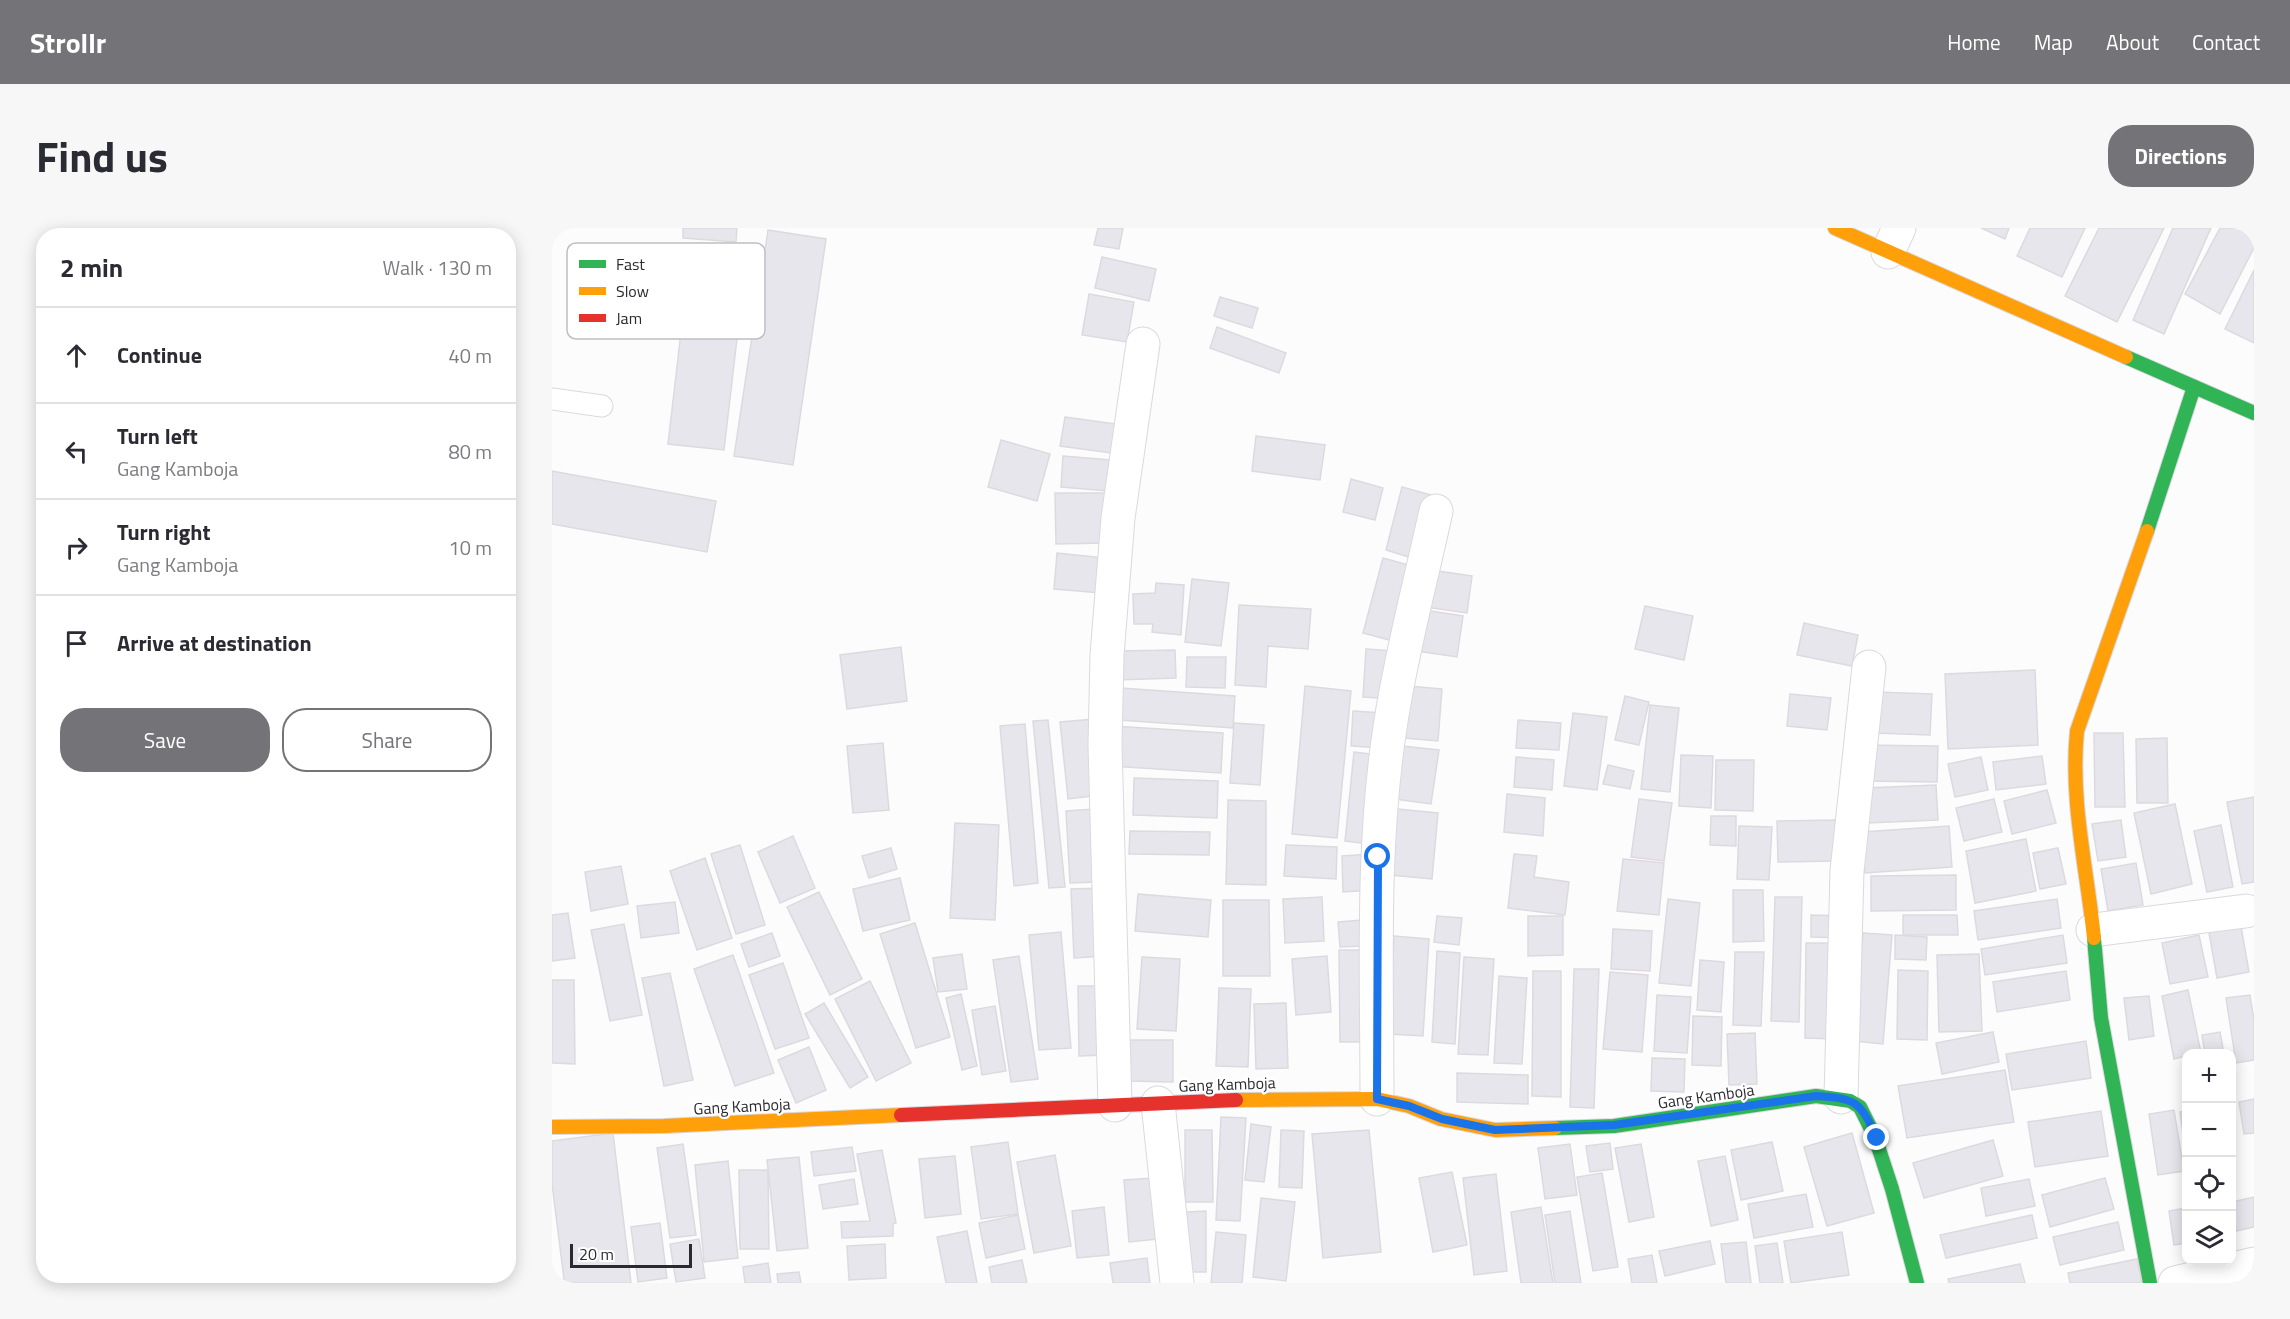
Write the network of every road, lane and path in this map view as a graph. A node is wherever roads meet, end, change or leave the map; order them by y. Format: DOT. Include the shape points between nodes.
graph roads {
  1 [pos="1835,228"];
  2 [pos="1894,240"];
  3 [pos="1143,344"];
  4 [pos="2194,387"];
  5 [pos="552,399"];
  6 [pos="602,406"];
  7 [pos="2254,413"];
  8 [pos="1436,511"];
  9 [pos="1869,667"];
  10 [pos="2246,911"];
  11 [pos="2093,930"];
  12 [pos="1841,1097"];
  13 [pos="1377,1099"];
  14 [pos="1158,1103"];
  15 [pos="1115,1105"];
  16 [pos="552,1127"];
  17 [pos="2254,1264"];
  18 [pos="1177,1283"];
  19 [pos="1917,1283"];
  20 [pos="2150,1283"];
  21 [pos="2175,1283"];
  1 -- 2 [label="street"];
  2 -- 4 [label="street"];
  3 -- 15 [label="street" via="1118,518 1107,655 1105,757"];
  4 -- 7 [label="street"];
  4 -- 11 [label="street" via="2077,731 2076,799"];
  5 -- 6 [label="lane"];
  8 -- 13 [label="street" via="1391,721 1384,788 1378,857"];
  9 -- 12 [label="street" via="1847,871"];
  10 -- 11 [label="street"];
  11 -- 20 [label="street" via="2101,1018"];
  12 -- 13 [label="street, Gang Kamboja" via="1816,1096 1614,1125 1495,1130"];
  12 -- 19 [label="street" via="1862,1108 1877,1138"];
  13 -- 14 [label="street, Gang Kamboja"];
  14 -- 15 [label="street, Gang Kamboja"];
  14 -- 18 [label="street"];
  15 -- 16 [label="street, Gang Kamboja" via="664,1126"];
  17 -- 21 [label="street"];
}
